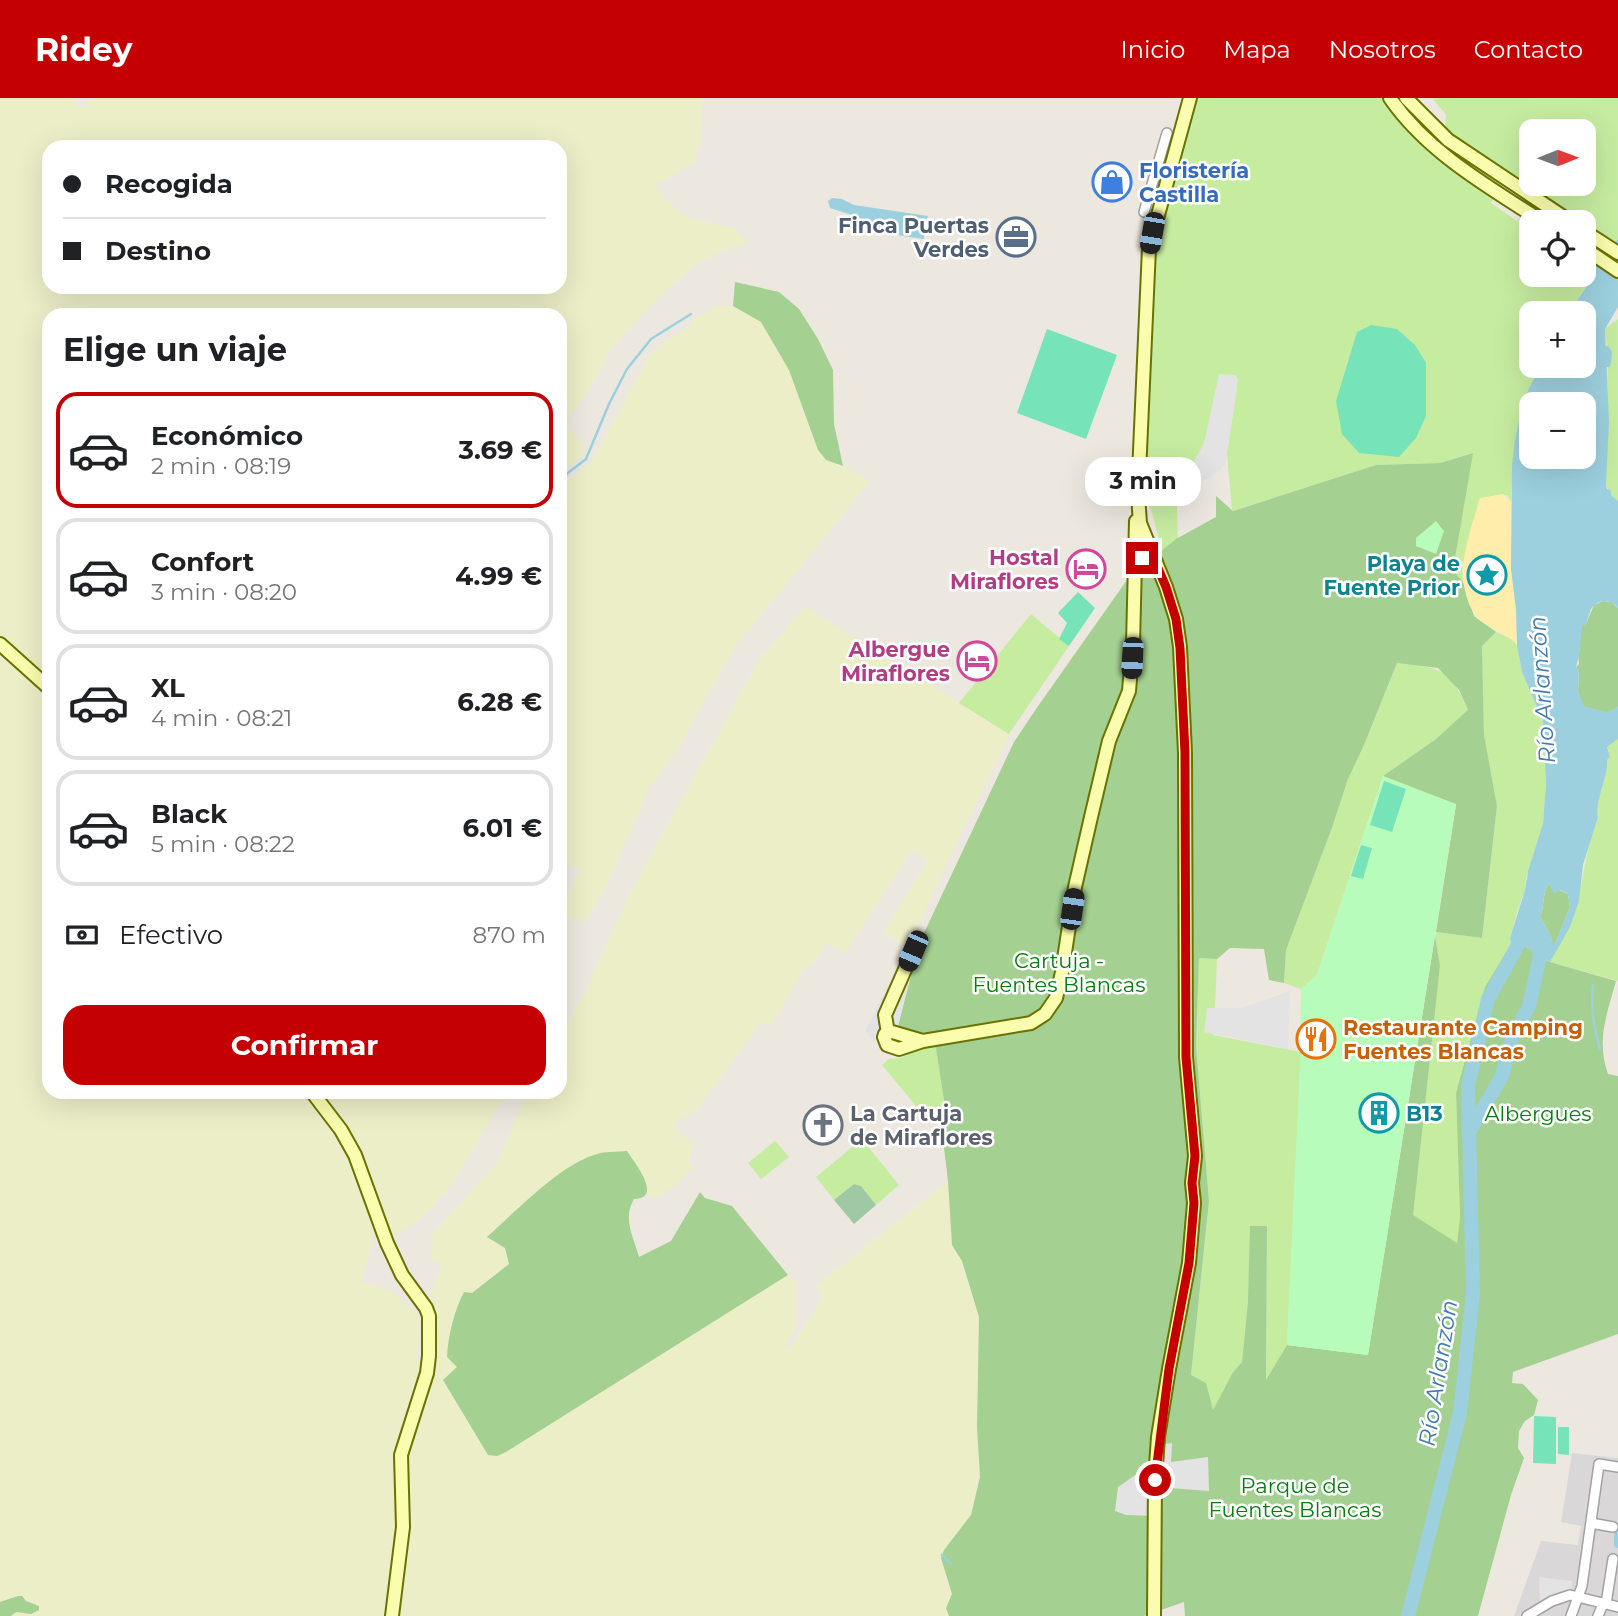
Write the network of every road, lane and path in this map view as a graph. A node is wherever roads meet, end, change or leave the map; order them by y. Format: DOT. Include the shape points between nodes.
graph roads {
  1 [pos="1190,98"];
  2 [pos="1390,98"];
  3 [pos="1406,98"];
  4 [pos="1167,133"];
  5 [pos="1164,191"];
  6 [pos="1525,210"];
  7 [pos="1553,210"];
  8 [pos="1596,239"];
  9 [pos="1618,253"];
  10 [pos="1596,257"];
  11 [pos="1618,271"];
  12 [pos="1139,511"];
  13 [pos="1150,549"];
  14 [pos="1135,552"];
  15 [pos="1135,566"];
  16 [pos="0,644"];
  17 [pos="42,682"];
  18 [pos="914,949"];
  19 [pos="317,1099"];
  20 [pos="1618,1467"];
  21 [pos="1591,1523"];
  22 [pos="1614,1527"];
  23 [pos="1613,1559"];
  24 [pos="1579,1596"];
  25 [pos="1604,1604"];
  26 [pos="1618,1607"];
  27 [pos="392,1616"];
  28 [pos="1154,1616"];
  29 [pos="1527,1616"];
  30 [pos="1572,1616"];
  31 [pos="1598,1616"];
  1 -- 5 [label="main road"];
  2 -- 6 [label="main road" via="1448,158"];
  3 -- 7 [label="main road" via="1448,140"];
  4 -- 5 [label="street" via="1144,212"];
  5 -- 12 [label="main road" via="1148,258"];
  8 -- 9 [label="main road"];
  10 -- 11 [label="main road"];
  12 -- 13 [label="main road"];
  12 -- 14 [label="main road"];
  13 -- 14 [label="main road" via="1140,546"];
  13 -- 15 [label="main road"];
  13 -- 28 [label="main road" via="1176,619 1180,648 1186,1057 1195,1156 1189,1263 1158,1437"];
  14 -- 15 [label="main road"];
  15 -- 18 [label="main road" via="1131,681 1109,741 1094,804 1056,998 1045,1014 1031,1023 923,1041 888,1033 885,1015"];
  16 -- 17 [label="main road"];
  19 -- 27 [label="main road" via="355,1155 402,1275 429,1316 427,1373 401,1455 404,1527"];
  20 -- 21 [label="street" via="1600,1464"];
  21 -- 22 [label="street"];
  21 -- 24 [label="street"];
  23 -- 25 [label="street"];
  24 -- 25 [label="street"];
  24 -- 29 [label="street" via="1563,1597"];
  24 -- 30 [label="street"];
  25 -- 26 [label="street"];
  25 -- 31 [label="street"];
}
